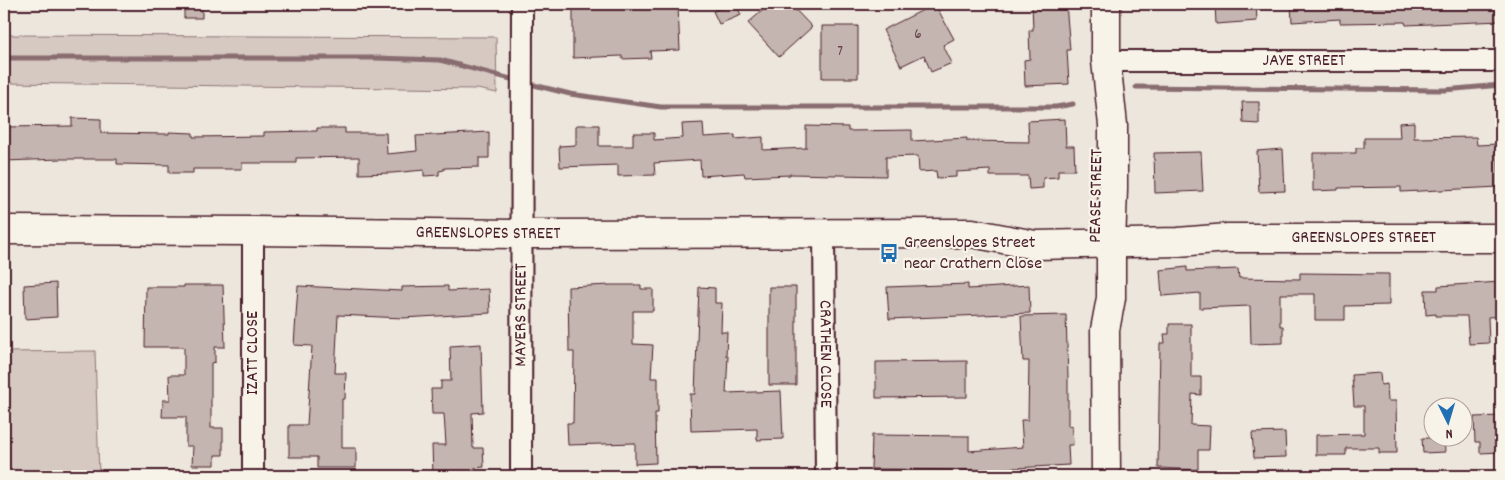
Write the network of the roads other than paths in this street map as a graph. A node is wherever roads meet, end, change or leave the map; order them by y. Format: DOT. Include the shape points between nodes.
graph roads {
  1 [pos="522,4"];
  2 [pos="1106,4"];
  3 [pos="1106,61"];
  4 [pos="1501,61"];
  5 [pos="4,230"];
  6 [pos="253,231"];
  7 [pos="522,234"];
  8 [pos="824,234"];
  9 [pos="1103,235"];
  10 [pos="1501,238"];
  11 [pos="253,476"];
  12 [pos="521,476"];
  13 [pos="826,476"];
  14 [pos="1106,476"];
  1 -- 7 [label="street, MAYERS STREET"];
  2 -- 3 [label="street, PEASE STREET"];
  3 -- 4 [label="street, JAYE STREET"];
  3 -- 9 [label="street, PEASE STREET" via="1098,125"];
  5 -- 6 [label="street, GREENSLOPES STREET"];
  6 -- 7 [label="street, GREENSLOPES STREET"];
  6 -- 11 [label="street, IZATT CLOSE"];
  7 -- 8 [label="street, GREENSLOPES STREET"];
  7 -- 12 [label="street, MAYERS STREET"];
  8 -- 9 [label="street, GREENSLOPES STREET" via="972,233 1000,227"];
  8 -- 13 [label="street, CRATHEN CLOSE"];
  9 -- 10 [label="street, GREENSLOPES STREET" via="1178,242 1228,238"];
  9 -- 14 [label="street, PEASE STREET" via="1097,299 1105,330"];
}
